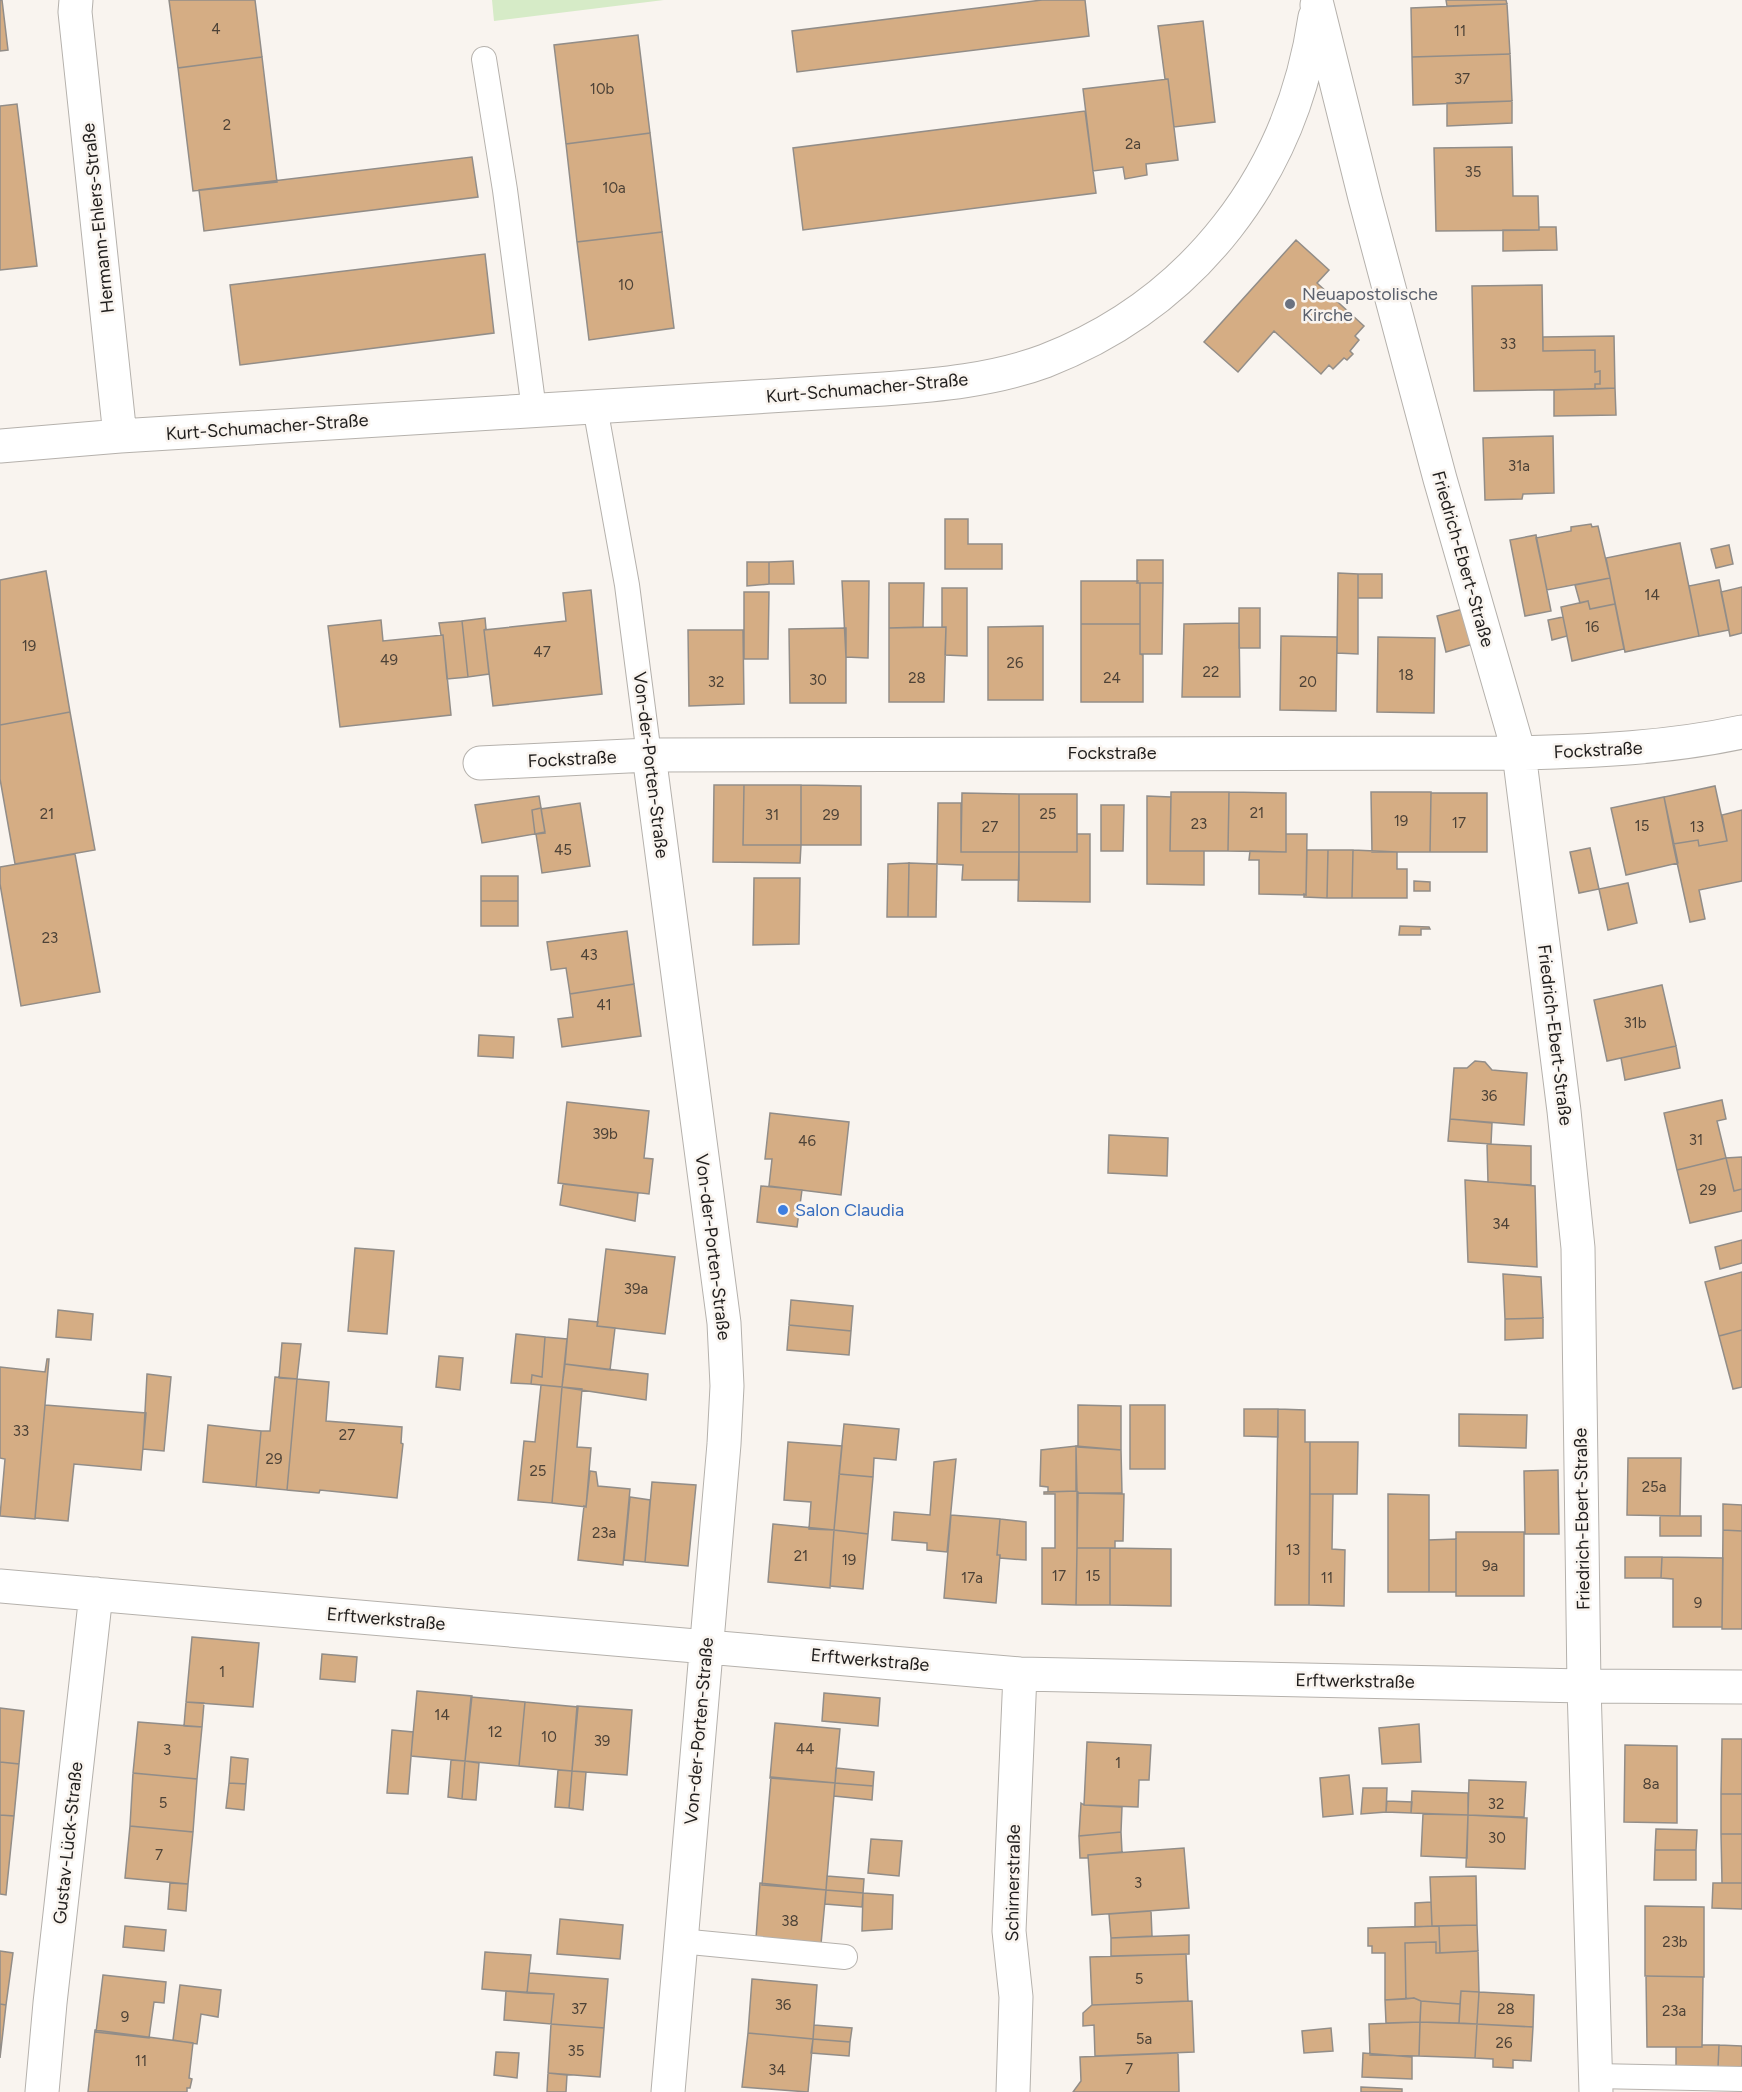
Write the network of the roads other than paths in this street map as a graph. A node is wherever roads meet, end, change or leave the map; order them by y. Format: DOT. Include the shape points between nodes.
graph roads {
  1 [pos="76,0"];
  2 [pos="1317,3"];
  3 [pos="484,59"];
  4 [pos="595,407"];
  5 [pos="534,410"];
  6 [pos="120,436"];
  7 [pos="0,446"];
  8 [pos="1742,732"];
  9 [pos="1519,753"];
  10 [pos="649,755"];
  11 [pos="480,763"];
  12 [pos="0,1586"];
  13 [pos="96,1594"];
  14 [pos="707,1646"];
  15 [pos="1020,1674"];
  16 [pos="1584,1686"];
  17 [pos="1742,1687"];
  18 [pos="680,1941"];
  19 [pos="845,1957"];
  20 [pos="1742,2079"];
  21 [pos="1595,2084"];
  22 [pos="42,2092"];
  23 [pos="668,2092"];
  24 [pos="1013,2092"];
  1 -- 6 [label="street, Hermann-Ehlers-Straße"];
  2 -- 4 [label="street, Kurt-Schumacher-Straße" via="1296,94 1264,171 1243,207 1208,251 1171,286 1091,340 1044,361 993,376 942,384"];
  2 -- 9 [label="street, Friedrich-Ebert-Straße" via="1443,490"];
  3 -- 5 [label="lane"];
  4 -- 5 [label="street, Kurt-Schumacher-Straße"];
  4 -- 10 [label="lane, Von-der-Porten-Straße" via="628,596"];
  5 -- 6 [label="street, Kurt-Schumacher-Straße"];
  6 -- 7 [label="street, Kurt-Schumacher-Straße"];
  8 -- 9 [label="street, Fockstraße" via="1623,750"];
  9 -- 10 [label="street, Fockstraße"];
  9 -- 16 [label="street, Friedrich-Ebert-Straße" via="1578,1248"];
  10 -- 11 [label="street, Fockstraße"];
  10 -- 14 [label="street, Von-der-Porten-Straße" via="724,1323 727,1386"];
  12 -- 13 [label="street, Erftwerkstraße"];
  13 -- 14 [label="street, Erftwerkstraße"];
  13 -- 22 [label="street, Gustav-Lück-Straße"];
  14 -- 15 [label="street, Erftwerkstraße"];
  14 -- 18 [label="street, Von-der-Porten-Straße"];
  15 -- 16 [label="street, Erftwerkstraße"];
  15 -- 24 [label="street, Schirnerstraße" via="1009,1930 1016,1997"];
  16 -- 17 [label="street, Erftwerkstraße"];
  16 -- 21 [label="street, Friedrich-Ebert-Straße"];
  18 -- 19 [label="lane"];
  18 -- 23 [label="street, Von-der-Porten-Straße"];
  20 -- 21 [label="lane"];
}
